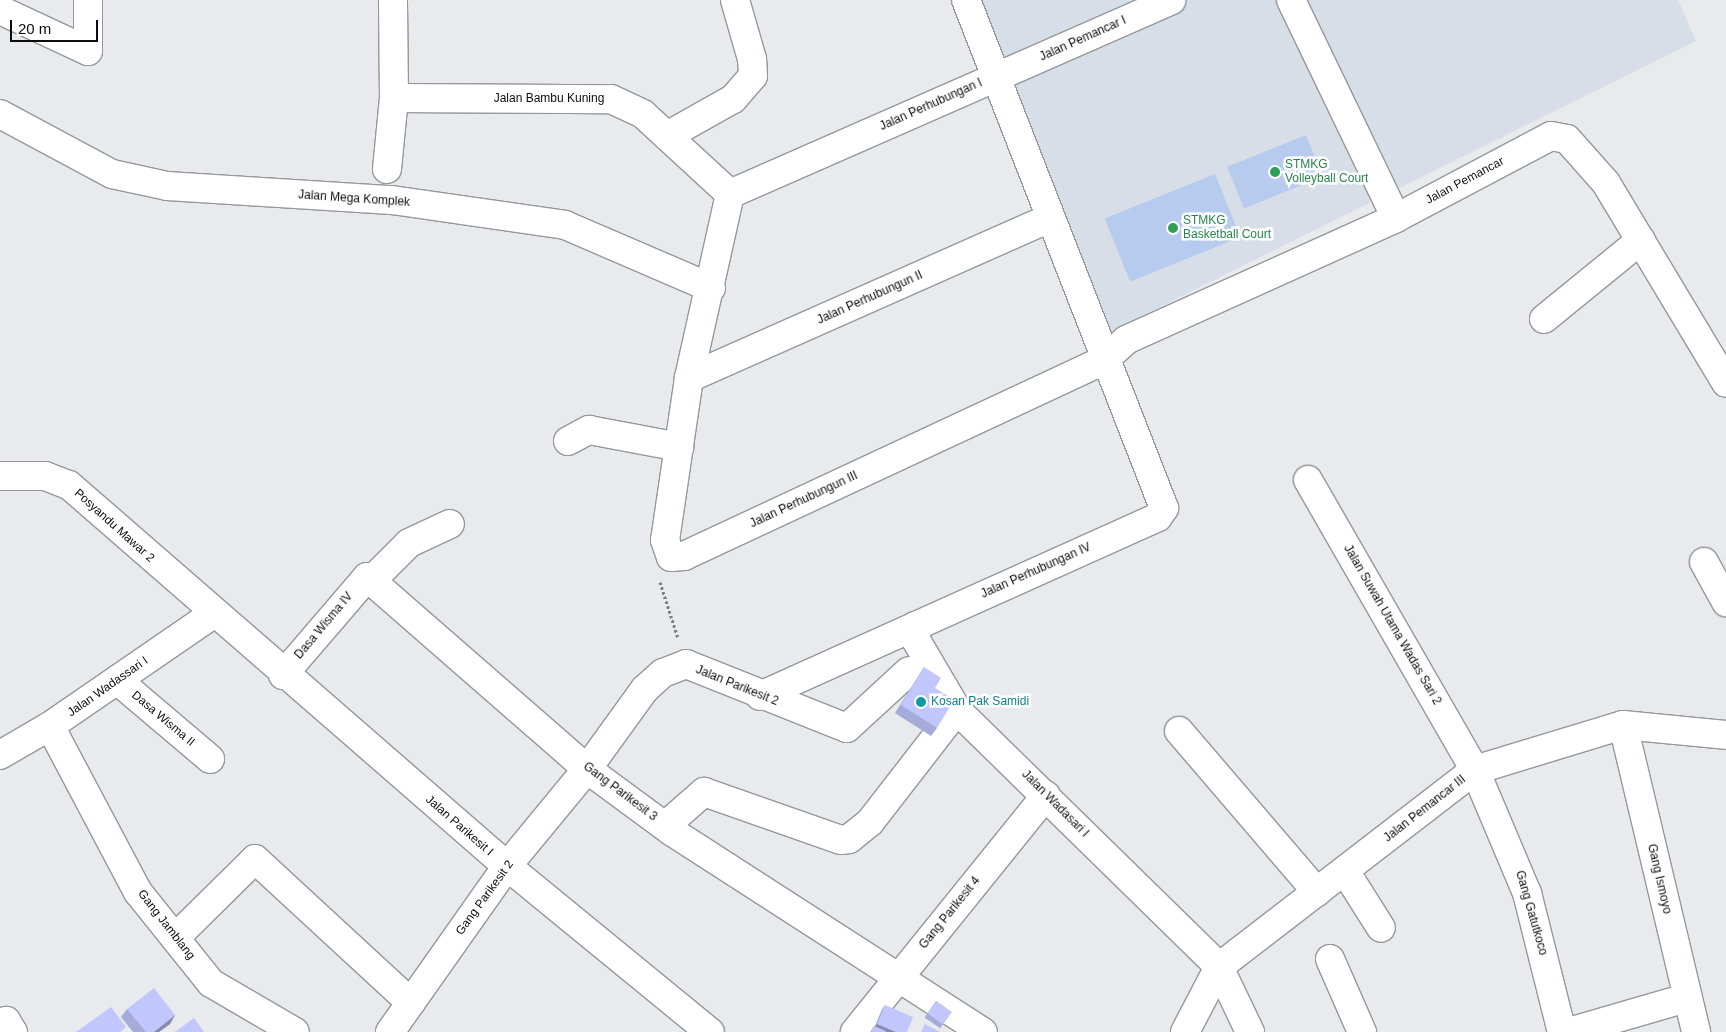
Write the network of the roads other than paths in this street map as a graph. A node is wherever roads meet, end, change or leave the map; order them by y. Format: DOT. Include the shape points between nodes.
graph roads {
  1 [pos="88,0"];
  2 [pos="393,0"];
  3 [pos="735,0"];
  4 [pos="966,0"];
  5 [pos="1171,0"];
  6 [pos="1291,0"];
  7 [pos="0,10"];
  8 [pos="994,78"];
  9 [pos="394,98"];
  10 [pos="0,114"];
  11 [pos="667,136"];
  12 [pos="387,169"];
  13 [pos="730,194"];
  14 [pos="1050,218"];
  15 [pos="1396,218"];
  16 [pos="1642,240"];
  17 [pos="710,288"];
  18 [pos="1544,319"];
  19 [pos="1103,361"];
  20 [pos="689,378"];
  21 [pos="1726,383"];
  22 [pos="568,441"];
  23 [pos="679,448"];
  24 [pos="0,476"];
  25 [pos="1308,480"];
  26 [pos="450,524"];
  27 [pos="1704,562"];
  28 [pos="369,579"];
  29 [pos="1726,602"];
  30 [pos="213,614"];
  31 [pos="915,626"];
  32 [pos="909,671"];
  33 [pos="283,675"];
  34 [pos="117,680"];
  35 [pos="760,696"];
  36 [pos="958,710"];
  37 [pos="1623,725"];
  38 [pos="50,726"];
  39 [pos="1179,731"];
  40 [pos="1726,735"];
  41 [pos="0,755"];
  42 [pos="210,759"];
  43 [pos="587,769"];
  44 [pos="1475,770"];
  45 [pos="1046,795"];
  46 [pos="665,826"];
  47 [pos="507,866"];
  48 [pos="1344,871"];
  49 [pos="1317,892"];
  50 [pos="1381,928"];
  51 [pos="175,938"];
  52 [pos="1330,960"];
  53 [pos="1219,967"];
  54 [pos="900,975"];
  55 [pos="1686,998"];
  56 [pos="410,1003"];
  57 [pos="0,1024"];
  58 [pos="695,1028"];
  59 [pos="13,1032"];
  60 [pos="295,1032"];
  61 [pos="390,1032"];
  62 [pos="855,1032"];
  63 [pos="983,1032"];
  64 [pos="1185,1032"];
  65 [pos="1250,1032"];
  66 [pos="1362,1032"];
  67 [pos="1562,1032"];
  68 [pos="1569,1032"];
  69 [pos="1696,1032"];
  1 -- 7 [label="street" via="88,51"];
  2 -- 9 [label="street"];
  3 -- 11 [label="street" via="753,76 733,99"];
  4 -- 8 [label="street"];
  5 -- 8 [label="street, Jalan Pemancar I"];
  6 -- 15 [label="street"];
  8 -- 13 [label="street, Jalan Perhubungan I"];
  8 -- 14 [label="street, Jalan Perhubungan I"];
  9 -- 11 [label="street, Jalan Bambu Kuning" via="611,99 643,114"];
  9 -- 12 [label="street"];
  10 -- 17 [label="street, Jalan Mega Komplek" via="112,174 167,186 392,200 565,224"];
  11 -- 13 [label="street, Jalan Bambu Kuning"];
  13 -- 17 [label="street"];
  14 -- 19 [label="street, Jalan Perhubungan I"];
  14 -- 20 [label="street, Jalan Perhubungun II"];
  15 -- 16 [label="street, Jalan Pemancar" via="1551,136 1568,139 1588,159"];
  15 -- 19 [label="street, Jalan Pemancar" via="1126,340"];
  16 -- 18 [label="street"];
  16 -- 21 [label="street, Jalan Pemancar"];
  17 -- 20 [label="street"];
  19 -- 23 [label="street, Jalan Perhubungun III" via="684,556 671,557 666,550"];
  19 -- 31 [label="street, Jalan Perhubungan IV" via="1163,503 1160,515"];
  20 -- 23 [label="street"];
  22 -- 23 [label="street" via="589,430"];
  24 -- 30 [label="street, Posyandu Mawar 2" via="45,476 68,485"];
  25 -- 44 [label="street, Jalan Suwah Utama Wadas Sari 2"];
  26 -- 28 [label="street, Dasa Wisma IV" via="409,543"];
  27 -- 29 [label="street"];
  28 -- 33 [label="street, Dasa Wisma IV"];
  28 -- 43 [label="street, Gang Parikesit 3"];
  30 -- 33 [label="street, Jalan Parikesit I"];
  30 -- 34 [label="street, Jalan Wadassari I"];
  31 -- 35 [label="street, Jalan Perhubungan IV"];
  31 -- 36 [label="street, Jalan Wadasari I" via="916,640"];
  32 -- 35 [label="street, Jalan Parikesit 2" via="849,728"];
  33 -- 47 [label="street, Jalan Parikesit I"];
  34 -- 38 [label="street, Jalan Wadassari I"];
  34 -- 42 [label="street, Dasa Wisma II"];
  35 -- 43 [label="street, Jalan Parikesit 2" via="686,664 663,673 645,689"];
  36 -- 45 [label="street, Jalan Wadasari I"];
  36 -- 46 [label="street" via="870,822 849,839 841,840 704,792"];
  37 -- 40 [label="street, Jalan Pemancar III"];
  37 -- 44 [label="street, Jalan Pemancar III"];
  37 -- 55 [label="street, Gang Ismoyo"];
  38 -- 41 [label="street, Jalan Wadassari I"];
  38 -- 51 [label="street, Gang Jamblang" via="138,892"];
  39 -- 49 [label="street"];
  43 -- 46 [label="street, Gang Parikesit 3"];
  43 -- 47 [label="street, Gang Parikesit 2"];
  44 -- 48 [label="street, Jalan Pemancar III"];
  44 -- 67 [label="street, Gang Gatutkoco" via="1527,893"];
  45 -- 53 [label="street, Jalan Wadasari I"];
  45 -- 54 [label="street, Gang Parikesit 4"];
  46 -- 54 [label="street, Gang Parikesit 3"];
  47 -- 56 [label="street, Gang Parikesit 2"];
  47 -- 58 [label="street, Jalan Parikesit I"];
  48 -- 49 [label="street, Jalan Pemancar III"];
  48 -- 50 [label="street"];
  49 -- 53 [label="street, Jalan Pemancar III"];
  51 -- 56 [label="street" via="255,858"];
  51 -- 60 [label="street, Gang Jamblang" via="211,983"];
  52 -- 66 [label="street"];
  53 -- 64 [label="street"];
  53 -- 65 [label="street, Jalan Wadasari I"];
  54 -- 62 [label="street, Gang Parikesit 4"];
  54 -- 63 [label="street, Gang Parikesit 3"];
  55 -- 68 [label="street"];
  55 -- 69 [label="street, Gang Ismoyo"];
  56 -- 61 [label="street, Gang Parikesit 2"];
  57 -- 59 [label="street" via="6,1022"];
}
